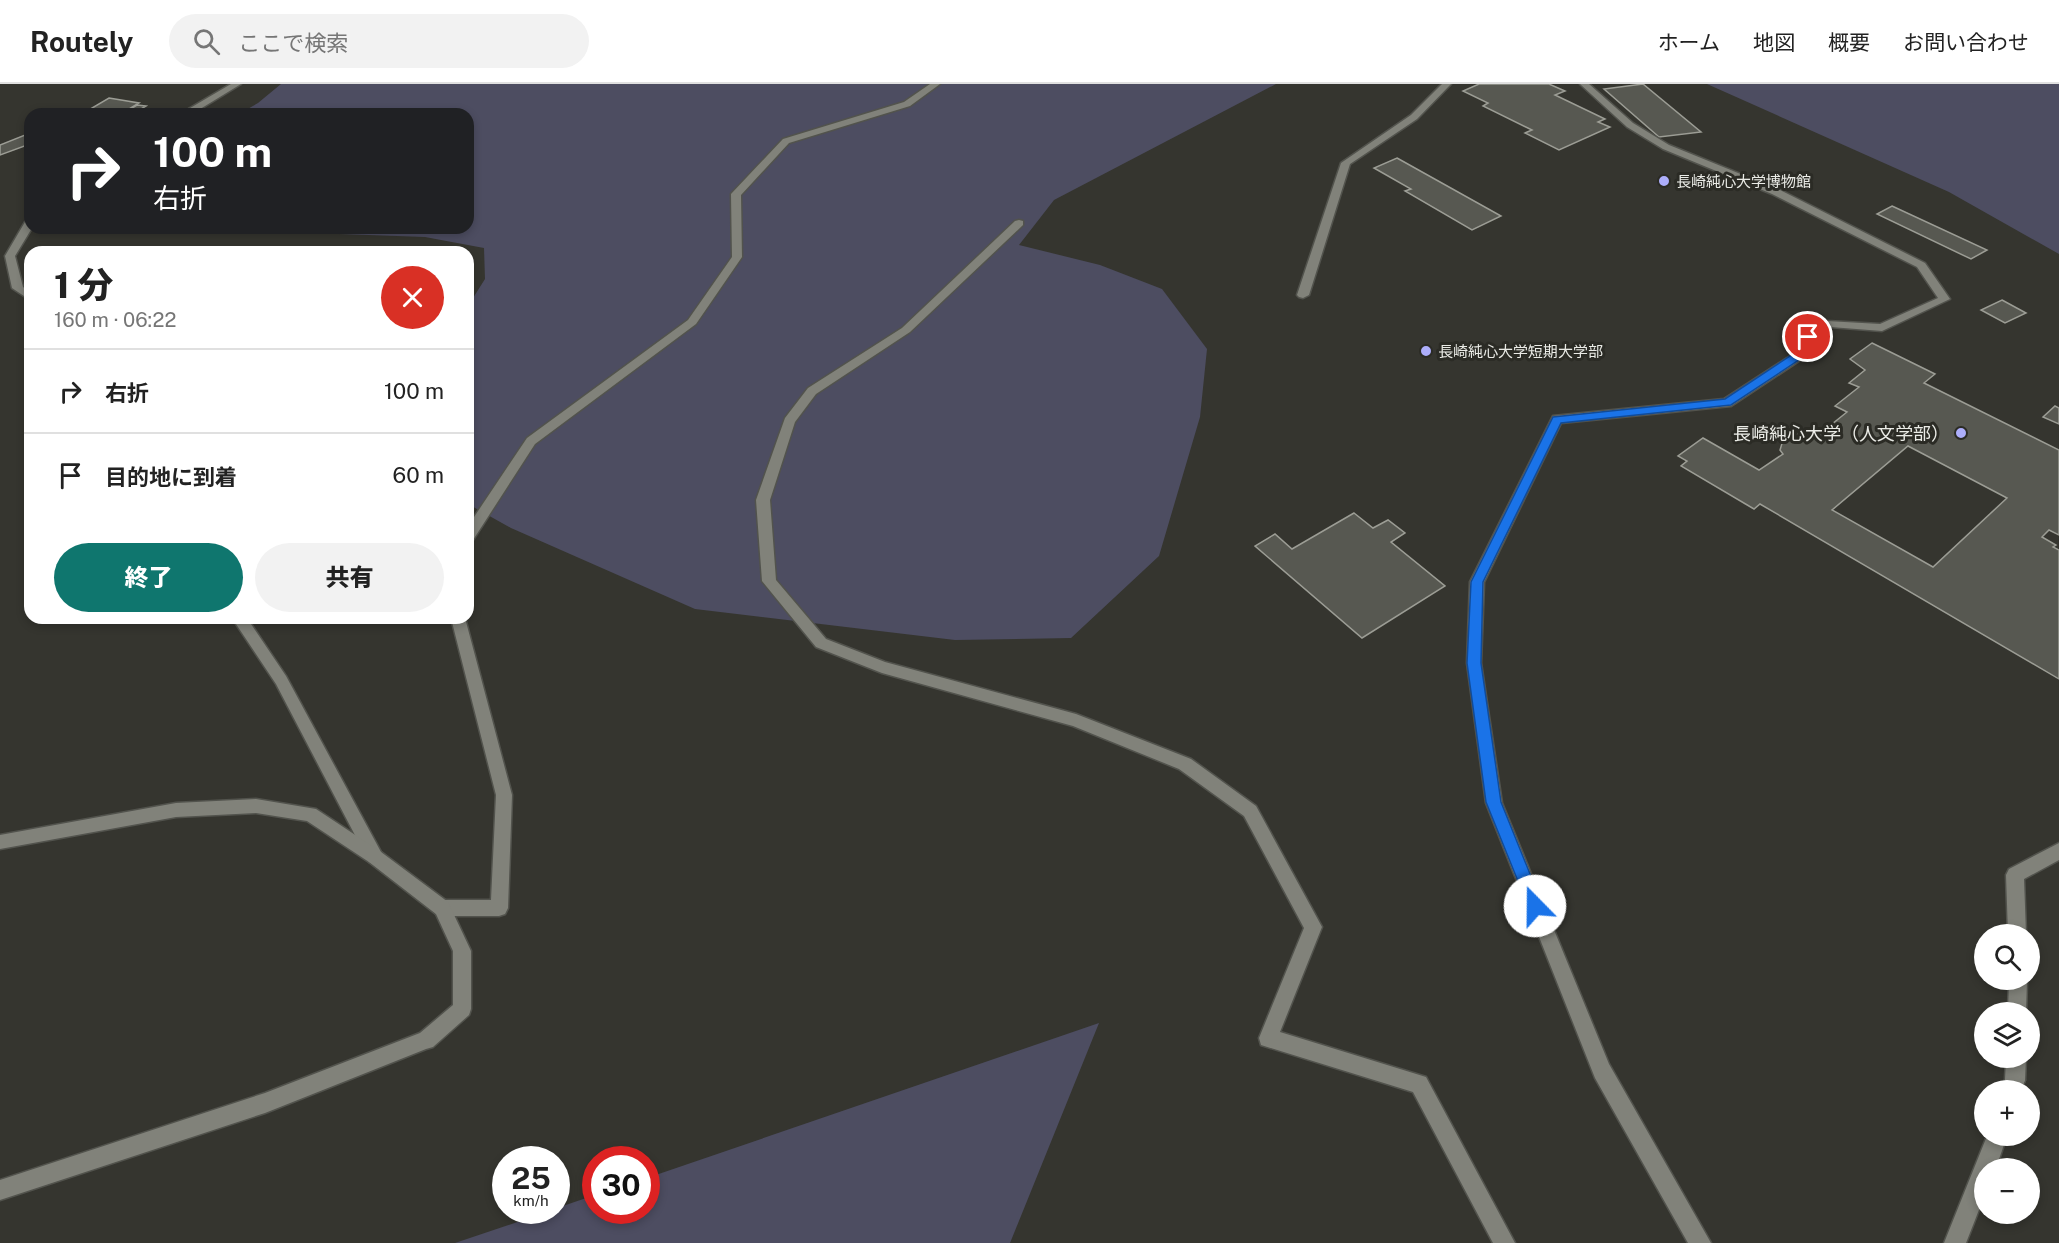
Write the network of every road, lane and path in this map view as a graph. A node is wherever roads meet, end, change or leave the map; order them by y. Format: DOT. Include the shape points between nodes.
graph roads {
  1 [pos="237,84"];
  2 [pos="936,84"];
  3 [pos="1447,84"];
  4 [pos="1584,84"];
  5 [pos="195,108"];
  6 [pos="1019,223"];
  7 [pos="24,232"];
  8 [pos="24,292"];
  9 [pos="1303,295"];
  10 [pos="474,528"];
  11 [pos="243,624"];
  12 [pos="460,624"];
  13 [pos="0,842"];
  14 [pos="2059,851"];
  15 [pos="375,857"];
  16 [pos="442,908"];
  17 [pos="2016,924"];
  18 [pos="0,1190"];
  19 [pos="1974,1197"];
  20 [pos="1504,1243"];
  21 [pos="1700,1243"];
  22 [pos="1955,1243"];
  1 -- 5 [label="street"];
  2 -- 10 [label="street" via="907,104 786,141 736,194 737,257 692,322 531,441"];
  3 -- 9 [label="street" via="1414,117 1346,163"];
  4 -- 21 [label="street" via="1630,125 1666,147 1776,192 1921,265 1944,299 1882,328 1809,323 1807,350 1727,403 1557,419 1477,582 1474,663 1494,802 1602,1071"];
  6 -- 20 [label="street" via="906,330 812,391 789,421 763,500 769,581 821,643 882,667 1076,720 1185,764 1250,811 1313,927 1268,1038 1419,1084"];
  7 -- 8 [label="street" via="10,256 18,288"];
  11 -- 15 [label="street" via="281,680"];
  12 -- 16 [label="street" via="504,795 499,908"];
  13 -- 15 [label="street" via="176,810 256,806 310,813"];
  14 -- 17 [label="street" via="2014,875"];
  15 -- 16 [label="street"];
  16 -- 18 [label="street" via="462,951 462,1009 426,1040 265,1103"];
  19 -- 22 [label="street"];
}
